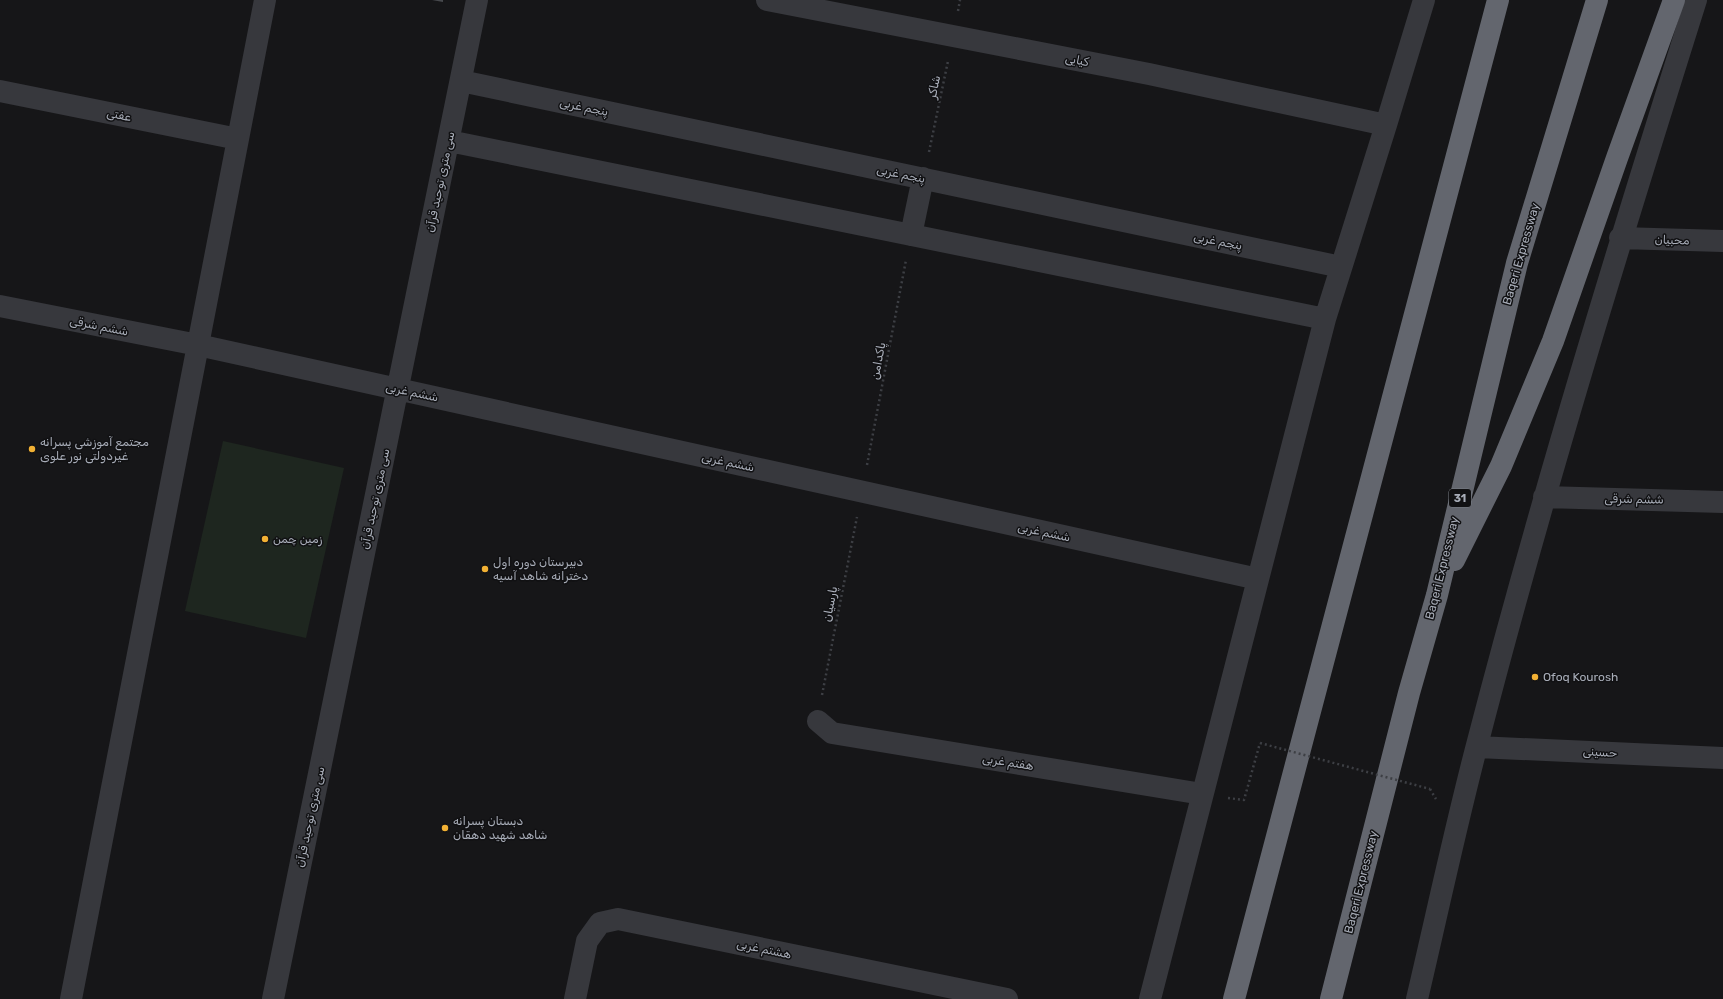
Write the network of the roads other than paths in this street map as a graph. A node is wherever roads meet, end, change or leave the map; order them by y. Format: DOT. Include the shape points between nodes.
graph roads {
  1 [pos="265,0"];
  2 [pos="477,0"];
  3 [pos="767,0"];
  4 [pos="1424,0"];
  5 [pos="1498,0"];
  6 [pos="1597,0"];
  7 [pos="1674,0"];
  8 [pos="1696,0"];
  9 [pos="461,81"];
  10 [pos="0,91"];
  11 [pos="1386,125"];
  12 [pos="238,139"];
  13 [pos="448,141"];
  14 [pos="923,178"];
  15 [pos="911,235"];
  16 [pos="1620,238"];
  17 [pos="1723,241"];
  18 [pos="1341,267"];
  19 [pos="0,306"];
  20 [pos="1325,319"];
  21 [pos="198,345"];
  22 [pos="398,389"];
  23 [pos="1544,497"];
  24 [pos="1723,502"];
  25 [pos="1258,579"];
  26 [pos="1437,595"];
  27 [pos="818,721"];
  28 [pos="1477,747"];
  29 [pos="1723,758"];
  30 [pos="1202,794"];
  31 [pos="71,999"];
  32 [pos="273,999"];
  33 [pos="575,999"];
  34 [pos="1007,999"];
  35 [pos="1150,999"];
  36 [pos="1234,999"];
  37 [pos="1331,999"];
  38 [pos="1418,999"];
  1 -- 12 [label="street"];
  2 -- 9 [label="street, سی متری توحید قرآن"];
  3 -- 11 [label="street, کیایی" via="1149,74"];
  4 -- 11 [label="street"];
  5 -- 36 [label="highway"];
  6 -- 26 [label="highway, Baqeri Expressway / 31" via="1517,262"];
  7 -- 26 [label="highway" via="1553,341 1501,466"];
  8 -- 16 [label="street"];
  9 -- 13 [label="street, سی متری توحید قرآن"];
  9 -- 14 [label="street, پنجم غربی"];
  10 -- 12 [label="street, عفتی"];
  11 -- 18 [label="street"];
  12 -- 21 [label="street"];
  13 -- 15 [label="street"];
  13 -- 22 [label="street, سی متری توحید قرآن"];
  14 -- 15 [label="street"];
  14 -- 18 [label="street, پنجم غربی"];
  15 -- 20 [label="street"];
  16 -- 17 [label="street, محبیان"];
  16 -- 23 [label="street"];
  18 -- 20 [label="street"];
  19 -- 21 [label="street, ششم شرقی"];
  20 -- 25 [label="street"];
  21 -- 22 [label="street, ششم غربی"];
  21 -- 31 [label="street"];
  22 -- 25 [label="street, ششم غربی"];
  22 -- 32 [label="street, سی متری توحید قرآن"];
  23 -- 24 [label="street, ششم شرقی"];
  23 -- 28 [label="street"];
  25 -- 30 [label="street"];
  26 -- 37 [label="highway, Baqeri Expressway / 31" via="1409,693"];
  27 -- 30 [label="street, هفتم غربی" via="832,734"];
  28 -- 29 [label="street, حسینی"];
  28 -- 38 [label="street"];
  30 -- 35 [label="street"];
  33 -- 34 [label="street, هشتم غربی" via="587,941 600,923 618,918"];
}
